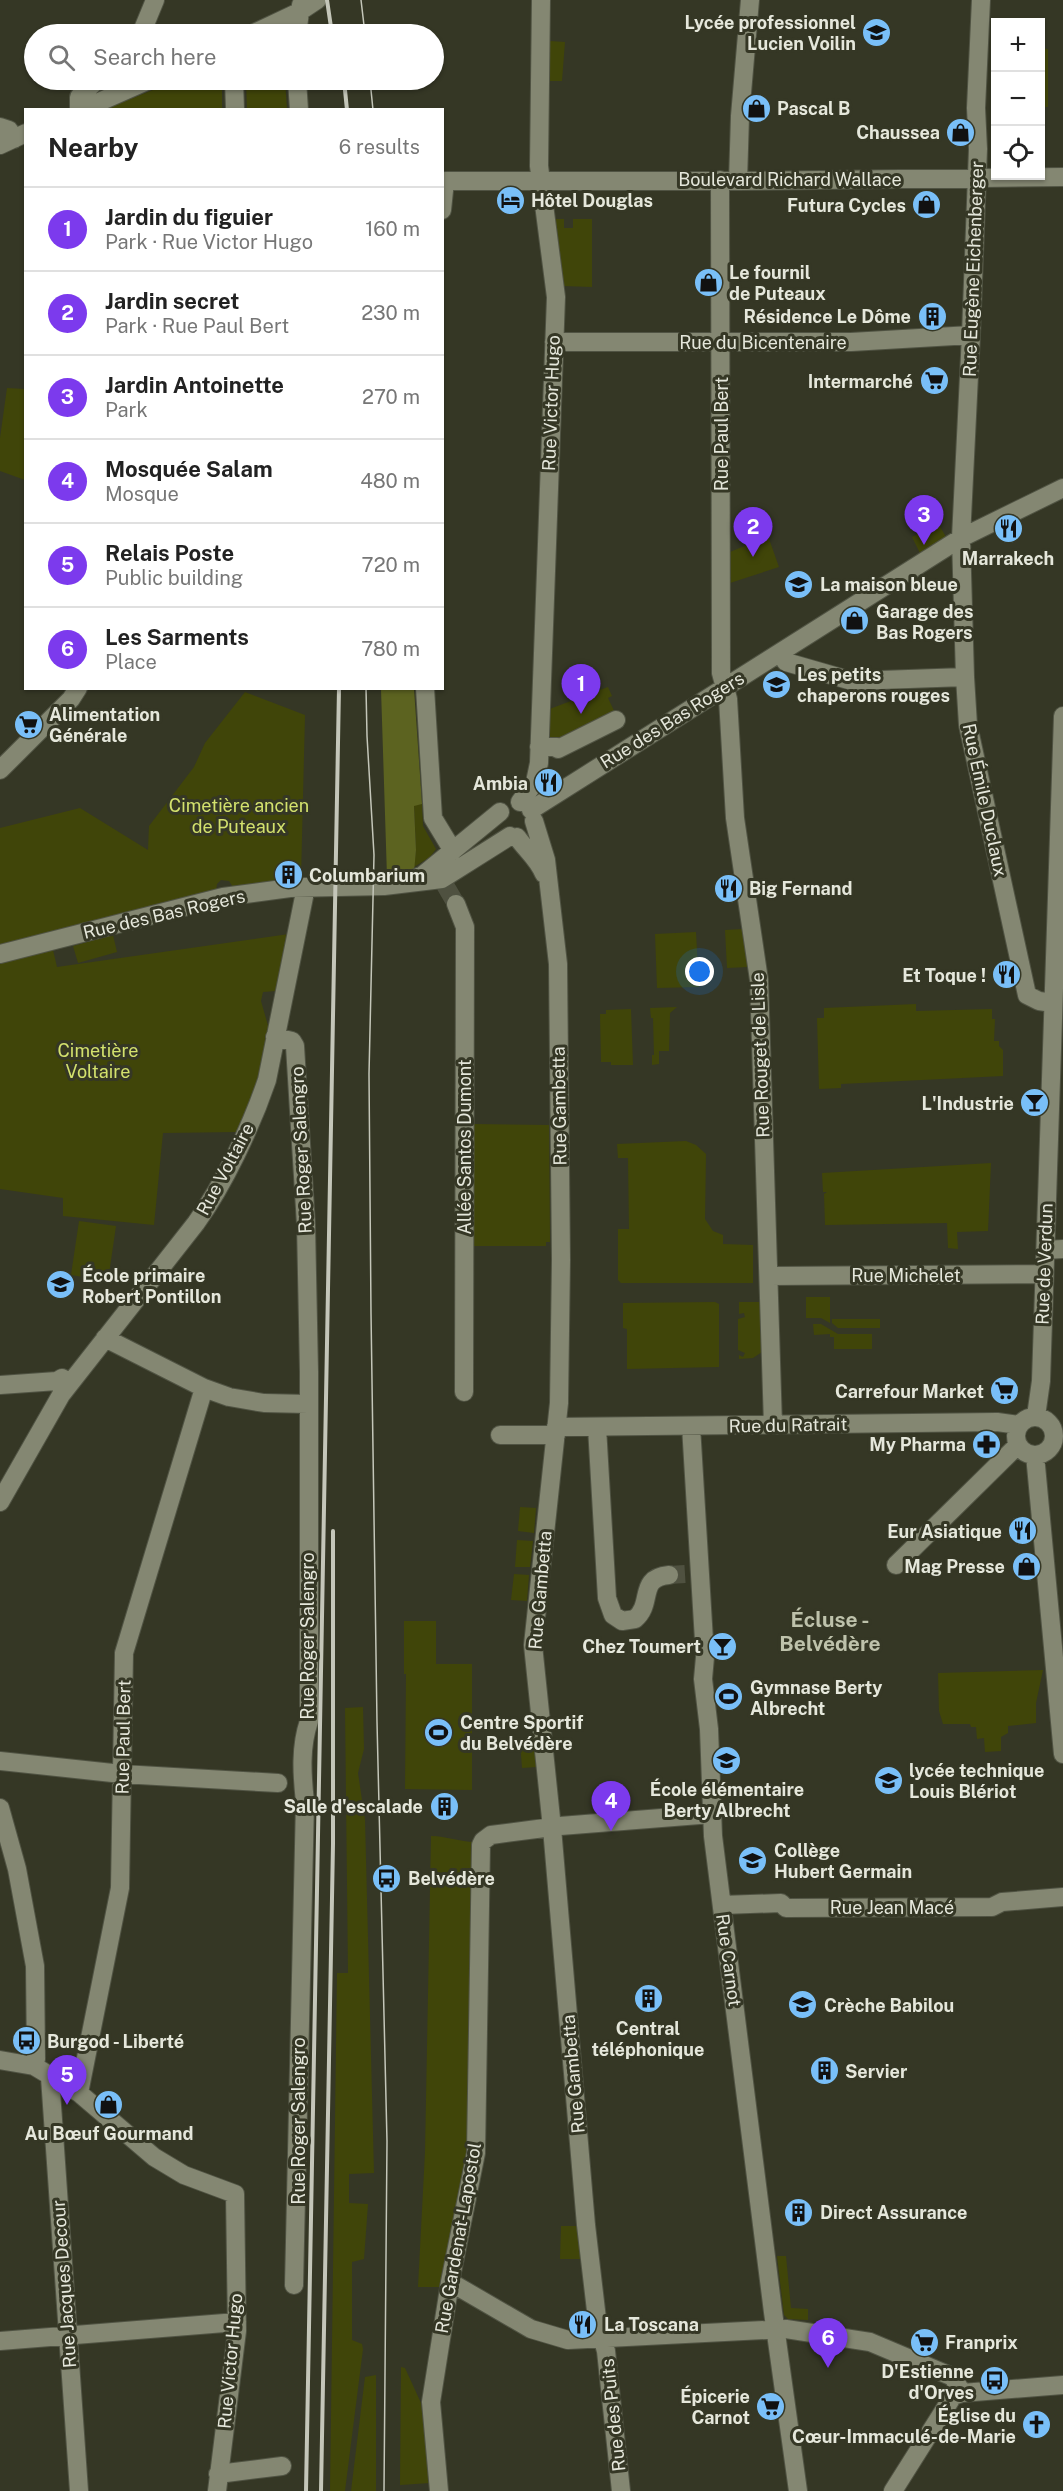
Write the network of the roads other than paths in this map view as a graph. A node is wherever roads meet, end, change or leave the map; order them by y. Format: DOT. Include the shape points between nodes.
graph roads {
  1 [pos="155,0"];
  2 [pos="317,0"];
  3 [pos="541,0"];
  4 [pos="750,0"];
  5 [pos="981,0"];
  6 [pos="301,6"];
  7 [pos="145,24"];
  8 [pos="270,24"];
  9 [pos="298,24"];
  10 [pos="90,90"];
  11 [pos="121,90"];
  12 [pos="234,90"];
  13 [pos="298,90"];
  14 [pos="80,105"];
  15 [pos="235,108"];
  16 [pos="299,108"];
  17 [pos="0,126"];
  18 [pos="13,139"];
  19 [pos="1063,177"];
  20 [pos="976,178"];
  21 [pos="540,180"];
  22 [pos="729,181"];
  23 [pos="444,191"];
  24 [pos="971,335"];
  25 [pos="554,342"];
  26 [pos="721,342"];
  27 [pos="1063,488"];
  28 [pos="962,538"];
  29 [pos="780,653"];
  30 [pos="965,677"];
  31 [pos="725,687"];
  32 [pos="77,690"];
  33 [pos="425,690"];
  34 [pos="1063,716"];
  35 [pos="616,720"];
  36 [pos="539,747"];
  37 [pos="7,758"];
  38 [pos="529,811"];
  39 [pos="500,812"];
  40 [pos="514,836"];
  41 [pos="453,851"];
  42 [pos="402,884"];
  43 [pos="306,887"];
  44 [pos="456,904"];
  45 [pos="553,910"];
  46 [pos="0,954"];
  47 [pos="1053,1003"];
  48 [pos="275,1037"];
  49 [pos="1057,1064"];
  50 [pos="1044,1250"];
  51 [pos="1063,1250"];
  52 [pos="1043,1274"];
  53 [pos="769,1276"];
  54 [pos="105,1338"];
  55 [pos="69,1382"];
  56 [pos="0,1385"];
  57 [pos="204,1388"];
  58 [pos="464,1392"];
  59 [pos="308,1404"];
  60 [pos="1036,1416"];
  61 [pos="773,1425"];
  62 [pos="1019,1425"];
  63 [pos="691,1426"];
  64 [pos="597,1427"];
  65 [pos="556,1431"];
  66 [pos="500,1435"];
  67 [pos="1059,1438"];
  68 [pos="1018,1444"];
  69 [pos="1035,1455"];
  70 [pos="0,1502"];
  71 [pos="896,1565"];
  72 [pos="685,1574"];
  73 [pos="1055,1586"];
  74 [pos="1062,1736"];
  75 [pos="1063,1754"];
  76 [pos="0,1761"];
  77 [pos="122,1774"];
  78 [pos="278,1783"];
  79 [pos="0,1808"];
  80 [pos="712,1814"];
  81 [pos="552,1828"];
  82 [pos="1063,1897"];
  83 [pos="722,1905"];
  84 [pos="0,2060"];
  85 [pos="34,2066"];
  86 [pos="51,2077"];
  87 [pos="79,2093"];
  88 [pos="450,2282"];
  89 [pos="294,2285"];
  90 [pos="237,2322"];
  91 [pos="775,2328"];
  92 [pos="68,2336"];
  93 [pos="603,2340"];
  94 [pos="0,2341"];
  95 [pos="1063,2385"];
  96 [pos="962,2393"];
  97 [pos="282,2466"];
  98 [pos="218,2482"];
  99 [pos="79,2491"];
  100 [pos="439,2491"];
  101 [pos="621,2491"];
  102 [pos="798,2491"];
  103 [pos="893,2491"];
  1 -- 7 [label="street"];
  2 -- 6 [label="street"];
  3 -- 21 [label="street, Rue Victor Hugo"];
  4 -- 22 [label="street, Rue Paul Bert" via="740,116"];
  5 -- 20 [label="street, Rue Eugène Eichenberger"];
  6 -- 8 [label="street"];
  6 -- 9 [label="street"];
  10 -- 14 [label="street"];
  11 -- 14 [label="street"];
  12 -- 15 [label="street"];
  13 -- 16 [label="street"];
  17 -- 18 [label="street" via="9,130"];
  19 -- 20 [label="street, Boulevard Richard Wallace"];
  20 -- 22 [label="street, Boulevard Richard Wallace"];
  20 -- 24 [label="street, Rue Eugène Eichenberger"];
  21 -- 22 [label="street, Boulevard Richard Wallace"];
  21 -- 23 [label="street, Boulevard Richard Wallace" via="445,181"];
  21 -- 25 [label="street, Rue Victor Hugo" via="556,297"];
  22 -- 26 [label="street, Rue Paul Bert"];
  24 -- 26 [label="street, Rue du Bicentenaire" via="851,342"];
  24 -- 28 [label="street, Rue Eugène Eichenberger"];
  25 -- 26 [label="street, Rue du Bicentenaire"];
  25 -- 36 [label="street, Rue Victor Hugo"];
  26 -- 31 [label="street, Rue Paul Bert" via="721,673"];
  27 -- 28 [label="street, Rue des Bas Rogers"];
  28 -- 29 [label="street, Rue des Bas Rogers"];
  28 -- 30 [label="street, Rue Émile Duclaux"];
  29 -- 30 [label="street" via="786,662 852,681"];
  29 -- 31 [label="street, Rue des Bas Rogers"];
  30 -- 47 [label="street, Rue Émile Duclaux" via="968,725 1027,995"];
  31 -- 38 [label="street, Rue des Bas Rogers"];
  31 -- 53 [label="street, Rue Rouget de Lisle" via="735,818 759,980"];
  32 -- 37 [label="street"];
  33 -- 41 [label="street" via="433,818"];
  34 -- 47 [label="street, Rue de Verdun"];
  35 -- 36 [label="street" via="558,749"];
  36 -- 38 [label="street, Rue Victor Hugo"];
  38 -- 39 [label="street" via="506,804"];
  38 -- 40 [label="street" via="530,830"];
  38 -- 45 [label="street, Rue Gambetta" via="546,860"];
  39 -- 40 [label="street" via="501,829"];
  39 -- 41 [label="street, Rue des Bas Rogers"];
  40 -- 42 [label="street, Rue des Bas Rogers" via="443,882"];
  40 -- 45 [label="street, Rue Gambetta" via="544,872"];
  41 -- 42 [label="street, Rue des Bas Rogers" via="423,875"];
  42 -- 43 [label="street, Rue des Bas Rogers"];
  43 -- 46 [label="street, Rue des Bas Rogers" via="224,897"];
  43 -- 48 [label="street, Rue Voltaire"];
  44 -- 58 [label="street, Allée Santos Dumont" via="465,927"];
  45 -- 65 [label="street, Rue Gambetta" via="558,964 561,1260"];
  47 -- 49 [label="street, Rue de Verdun"];
  48 -- 54 [label="street, Rue Voltaire" via="259,1103 215,1196"];
  48 -- 59 [label="street, Rue Roger Salengro" via="292,1041 295,1046 306,1225"];
  49 -- 50 [label="street, Rue de Verdun"];
  50 -- 51 [label="street"];
  50 -- 52 [label="street, Rue de Verdun"];
  52 -- 53 [label="street, Rue Michelet"];
  52 -- 60 [label="street, Rue de Verdun"];
  53 -- 61 [label="street, Rue Rouget de Lisle"];
  54 -- 55 [label="street, Rue Voltaire"];
  54 -- 57 [label="street"];
  55 -- 56 [label="street" via="62,1378"];
  55 -- 70 [label="street, Rue Voltaire"];
  57 -- 59 [label="street" via="243,1401"];
  57 -- 77 [label="street, Rue Paul Bert" via="124,1653"];
  59 -- 89 [label="street, Rue Roger Salengro" via="309,1721 303,1757"];
  60 -- 62 [label="street"];
  60 -- 67 [label="street" via="1049,1422"];
  61 -- 62 [label="street, Rue du Ratrait"];
  61 -- 63 [label="street, Rue du Ratrait"];
  62 -- 68 [label="street"];
  63 -- 64 [label="street, Rue du Ratrait"];
  63 -- 72 [label="street, Rue Carnot"];
  64 -- 65 [label="street, Rue du Ratrait"];
  64 -- 72 [label="street" via="607,1598 613,1615 622,1621 635,1619 651,1583 659,1576"];
  65 -- 66 [label="street, Rue du Ratrait"];
  65 -- 81 [label="street, Rue Gambetta" via="533,1645"];
  67 -- 69 [label="street" via="1048,1450"];
  68 -- 69 [label="street" via="1023,1451"];
  68 -- 71 [label="street"];
  69 -- 73 [label="street"];
  72 -- 80 [label="street, Rue Carnot" via="705,1657"];
  73 -- 74 [label="street"];
  74 -- 75 [label="street"];
  76 -- 77 [label="street"];
  77 -- 78 [label="street"];
  77 -- 87 [label="street, Rue Paul Bert" via="120,1888"];
  79 -- 85 [label="street" via="17,1869 35,1966"];
  80 -- 81 [label="street"];
  80 -- 83 [label="street, Rue Carnot"];
  81 -- 88 [label="street, Rue Gardenat-Lapostol" via="491,1835 483,1840 476,2153"];
  81 -- 93 [label="street, Rue Gambetta" via="586,2225"];
  82 -- 83 [label="street, Rue Jean Macé" via="1002,1902 992,1907"];
  83 -- 91 [label="street, Rue Carnot"];
  84 -- 85 [label="street"];
  85 -- 86 [label="street"];
  86 -- 87 [label="street"];
  86 -- 92 [label="street, Rue Jacques Decour"];
  87 -- 90 [label="street, Rue Victor Hugo" via="154,2157 184,2175 235,2194"];
  88 -- 93 [label="street" via="531,2329 568,2340"];
  88 -- 100 [label="street, Rue Gardenat-Lapostol" via="431,2402"];
  90 -- 92 [label="street"];
  90 -- 98 [label="street, Rue Victor Hugo"];
  91 -- 93 [label="street"];
  91 -- 96 [label="street" via="870,2342 953,2377"];
  91 -- 102 [label="street, Rue Carnot"];
  92 -- 94 [label="street"];
  92 -- 99 [label="street, Rue Jacques Decour"];
  93 -- 101 [label="street, Rue des Puits"];
  95 -- 96 [label="street"];
  96 -- 103 [label="street" via="953,2396"];
  97 -- 98 [label="street"];
}
